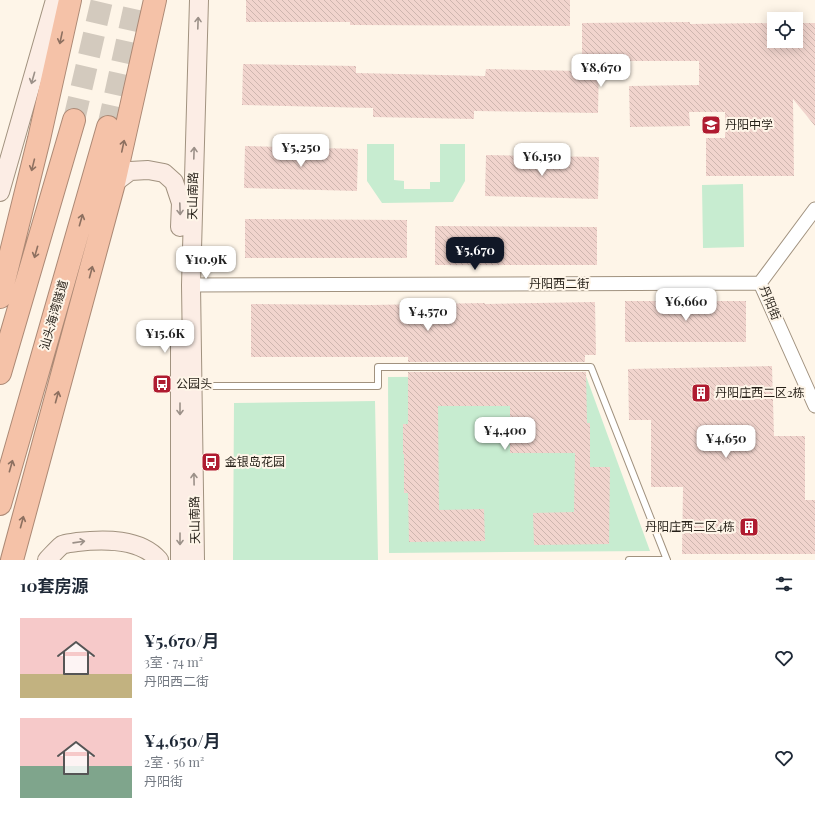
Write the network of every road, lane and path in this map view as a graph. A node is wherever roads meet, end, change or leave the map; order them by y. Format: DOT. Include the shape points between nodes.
graph roads {
  1 [pos="55,0"];
  2 [pos="70,0"];
  3 [pos="155,0"];
  4 [pos="199,0"];
  5 [pos="74,120"];
  6 [pos="108,127"];
  7 [pos="114,184"];
  8 [pos="0,192"];
  9 [pos="815,209"];
  10 [pos="760,283"];
  11 [pos="191,285"];
  12 [pos="0,297"];
  13 [pos="0,373"];
  14 [pos="192,386"];
  15 [pos="815,406"];
  16 [pos="0,504"];
  17 [pos="12,560"];
  18 [pos="47,560"];
  19 [pos="159,560"];
  20 [pos="180,560"];
  21 [pos="195,560"];
  22 [pos="629,560"];
  23 [pos="667,560"];
  1 -- 8 [label="main road, one-way"];
  2 -- 12 [label="highway, one-way"];
  7 -- 3 [label="highway, one-way"];
  11 -- 4 [label="main road, 天山南路, one-way"];
  5 -- 13 [label="highway, one-way"];
  16 -- 6 [label="highway, 汕头海湾隧道, one-way"];
  17 -- 7 [label="highway, one-way"];
  7 -- 20 [label="main road, 天山南路, one-way" via="130,171 148,170 164,173 174,182 180,203"];
  9 -- 10 [label="street, 丹阳街"];
  10 -- 11 [label="street, 丹阳西二街"];
  10 -- 15 [label="street, 丹阳街"];
  11 -- 14 [label="main road, 天山南路"];
  21 -- 14 [label="main road, 天山南路, one-way"];
  14 -- 23 [label="lane" via="378,386 378,368 592,367"];
  18 -- 19 [label="main road, one-way" via="64,544 91,540 135,545 153,553"];
  22 -- 23 [label="lane"];
}
